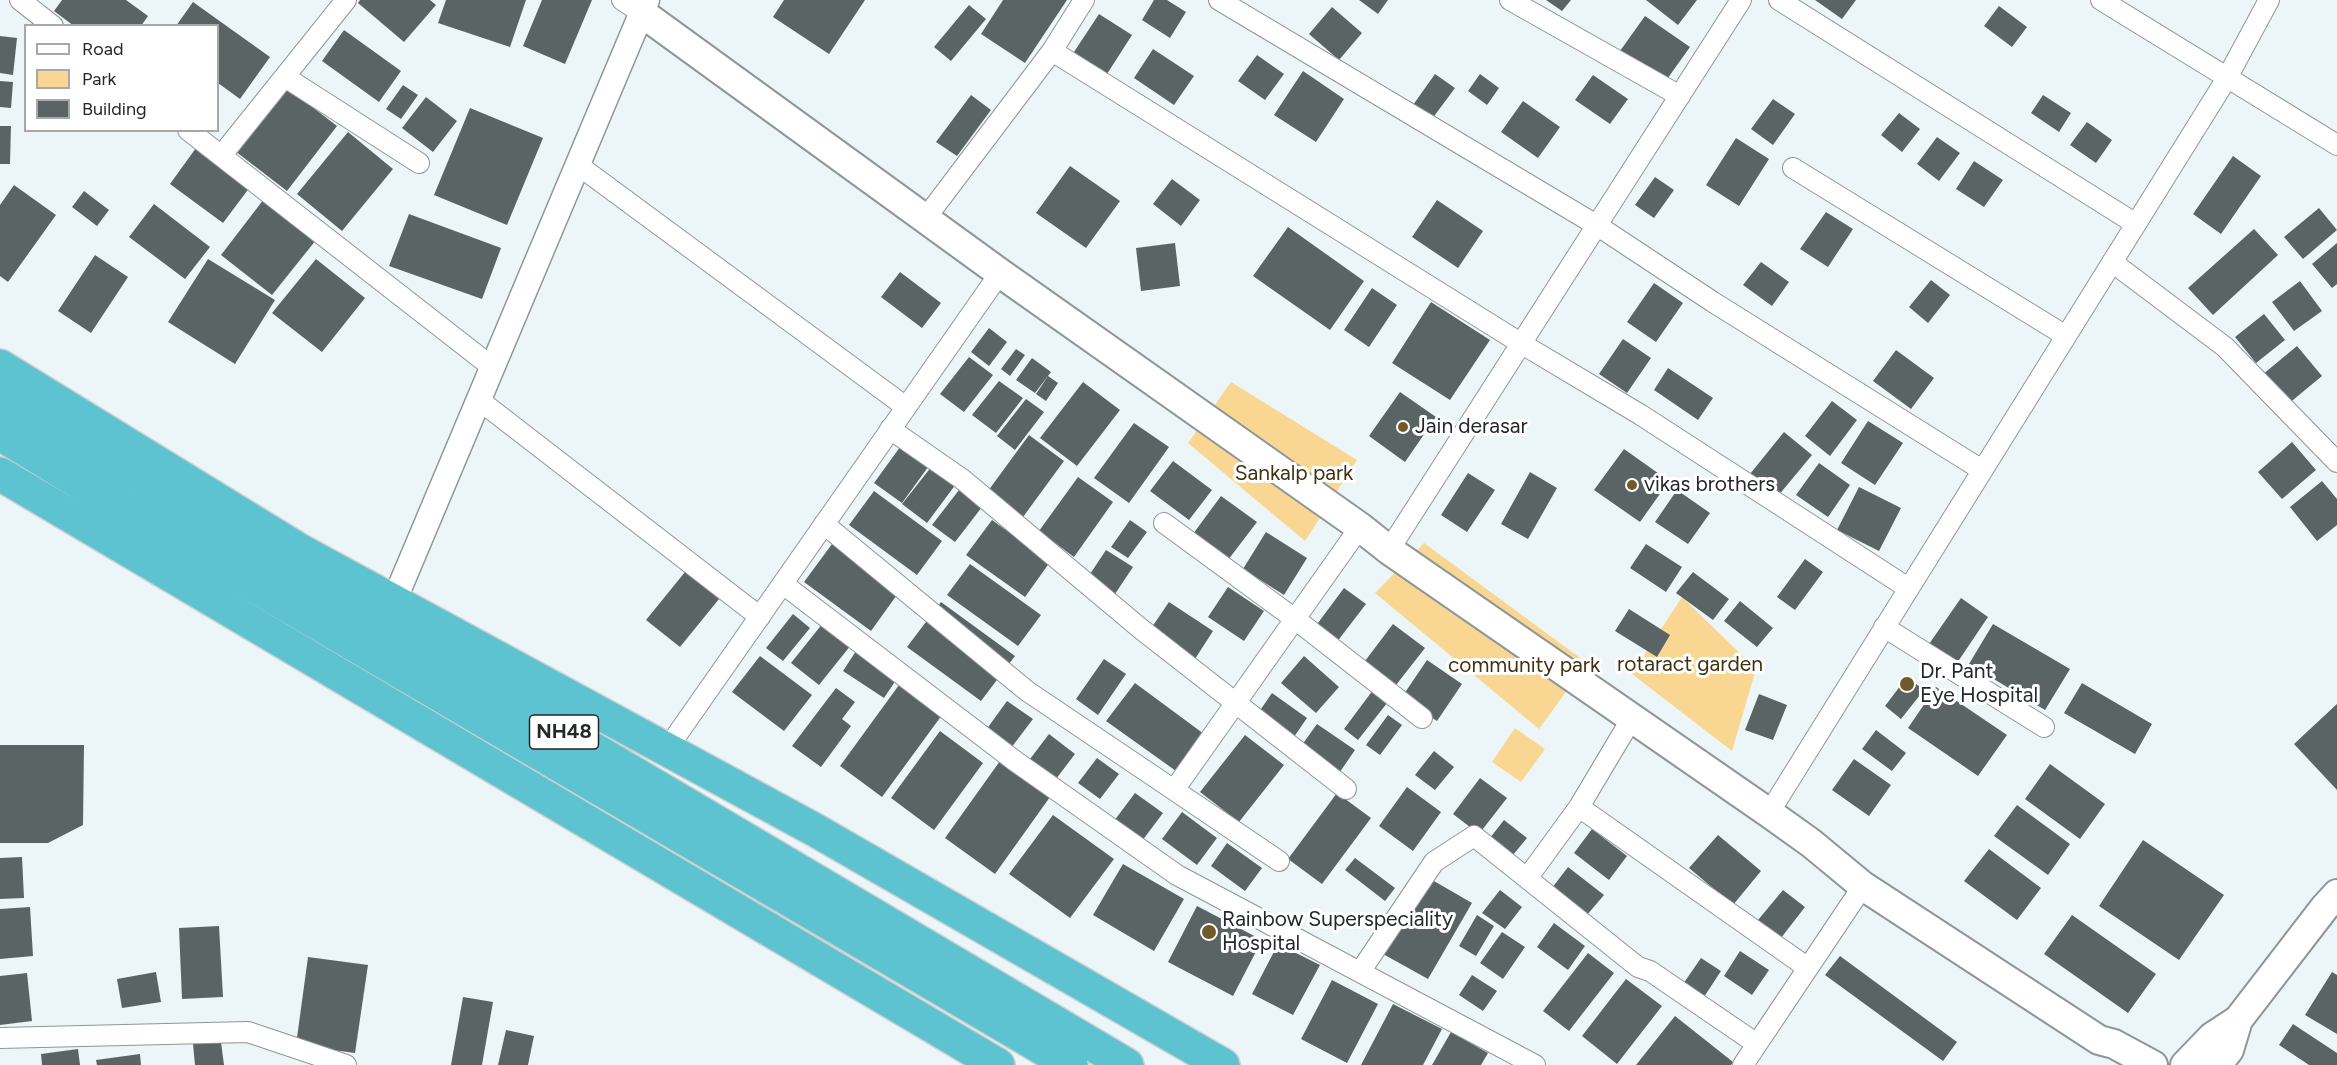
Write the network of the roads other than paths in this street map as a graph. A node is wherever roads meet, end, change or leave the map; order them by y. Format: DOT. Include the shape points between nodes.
graph roads {
  1 [pos="20,0"];
  2 [pos="346,0"];
  3 [pos="1084,0"];
  4 [pos="1219,0"];
  5 [pos="1510,0"];
  6 [pos="1742,0"];
  7 [pos="1779,0"];
  8 [pos="2101,0"];
  9 [pos="2269,0"];
  10 [pos="637,4"];
  11 [pos="50,24"];
  12 [pos="1052,51"];
  13 [pos="285,77"];
  14 [pos="2227,78"];
  15 [pos="1680,96"];
  16 [pos="191,132"];
  17 [pos="2337,145"];
  18 [pos="221,156"];
  19 [pos="419,164"];
  20 [pos="578,165"];
  21 [pos="1794,168"];
  22 [pos="925,219"];
  23 [pos="2136,224"];
  24 [pos="1598,226"];
  25 [pos="2112,262"];
  26 [pos="1000,273"];
  27 [pos="2066,336"];
  28 [pos="1522,344"];
  29 [pos="0,366"];
  30 [pos="492,367"];
  31 [pos="0,398"];
  32 [pos="479,400"];
  33 [pos="906,407"];
  34 [pos="890,429"];
  35 [pos="0,434"];
  36 [pos="2337,462"];
  37 [pos="1982,470"];
  38 [pos="0,474"];
  39 [pos="1164,523"];
  40 [pos="824,524"];
  41 [pos="1360,527"];
  42 [pos="1389,550"];
  43 [pos="783,584"];
  44 [pos="1908,588"];
  45 [pos="394,601"];
  46 [pos="760,617"];
  47 [pos="1295,619"];
  48 [pos="1884,627"];
  49 [pos="1236,703"];
  50 [pos="1422,718"];
  51 [pos="1632,718"];
  52 [pos="2044,727"];
  53 [pos="667,749"];
  54 [pos="1346,789"];
  55 [pos="1174,790"];
  56 [pos="1579,807"];
  57 [pos="1769,813"];
  58 [pos="825,835"];
  59 [pos="1279,861"];
  60 [pos="798,870"];
  61 [pos="1528,877"];
  62 [pos="1863,886"];
  63 [pos="2337,894"];
  64 [pos="1808,968"];
  65 [pos="1360,972"];
  66 [pos="2238,1020"];
  67 [pos="0,1038"];
  68 [pos="2099,1040"];
  69 [pos="1757,1044"];
  70 [pos="346,1065"];
  71 [pos="998,1065"];
  72 [pos="1071,1065"];
  73 [pos="1128,1065"];
  74 [pos="1223,1065"];
  75 [pos="1535,1065"];
  76 [pos="1743,1065"];
  77 [pos="2124,1065"];
  78 [pos="2153,1065"];
  79 [pos="2185,1065"];
  80 [pos="2217,1065"];
  1 -- 11 [label="street"];
  2 -- 13 [label="street"];
  3 -- 12 [label="street"];
  4 -- 24 [label="street"];
  5 -- 15 [label="street"];
  6 -- 15 [label="street"];
  7 -- 23 [label="street"];
  8 -- 14 [label="street"];
  9 -- 14 [label="street"];
  10 -- 20 [label="street"];
  10 -- 22 [label="main road"];
  12 -- 22 [label="street"];
  12 -- 28 [label="street"];
  13 -- 18 [label="street"];
  13 -- 19 [label="street"];
  14 -- 17 [label="street"];
  14 -- 23 [label="street"];
  15 -- 24 [label="street"];
  16 -- 18 [label="street"];
  18 -- 30 [label="street"];
  20 -- 30 [label="street"];
  20 -- 33 [label="street"];
  21 -- 27 [label="street"];
  22 -- 26 [label="main road"];
  23 -- 25 [label="street"];
  24 -- 28 [label="street"];
  24 -- 37 [label="street"];
  25 -- 27 [label="street"];
  25 -- 36 [label="street" via="2225,347"];
  26 -- 33 [label="street"];
  26 -- 41 [label="main road"];
  27 -- 37 [label="street"];
  28 -- 42 [label="street"];
  28 -- 44 [label="street" via="1641,415"];
  29 -- 45 [label="highway" via="301,551"];
  30 -- 32 [label="street"];
  31 -- 60 [label="highway, NH48"];
  32 -- 45 [label="street"];
  32 -- 46 [label="street"];
  33 -- 34 [label="street"];
  34 -- 40 [label="street"];
  34 -- 49 [label="street" via="962,479"];
  35 -- 72 [label="highway, NH48"];
  37 -- 44 [label="street"];
  38 -- 71 [label="highway"];
  39 -- 47 [label="street"];
  40 -- 43 [label="street"];
  40 -- 55 [label="street" via="1027,691"];
  41 -- 42 [label="main road"];
  41 -- 47 [label="street"];
  42 -- 51 [label="main road"];
  43 -- 46 [label="street"];
  43 -- 65 [label="street" via="1015,761 1177,875"];
  44 -- 48 [label="street"];
  45 -- 53 [label="highway"];
  46 -- 53 [label="street"];
  47 -- 49 [label="street"];
  47 -- 50 [label="street"];
  48 -- 52 [label="street"];
  48 -- 57 [label="street"];
  49 -- 54 [label="street"];
  49 -- 55 [label="street"];
  51 -- 56 [label="street"];
  51 -- 57 [label="main road"];
  53 -- 58 [label="highway"];
  55 -- 59 [label="street"];
  56 -- 61 [label="street"];
  56 -- 64 [label="street"];
  57 -- 62 [label="main road"];
  58 -- 60 [label="highway"];
  58 -- 74 [label="highway"];
  60 -- 73 [label="highway, NH48"];
  61 -- 65 [label="street" via="1474,836 1434,862"];
  61 -- 69 [label="street" via="1638,967 1650,971"];
  62 -- 64 [label="street"];
  62 -- 68 [label="main road"];
  63 -- 66 [label="main road"];
  64 -- 69 [label="street"];
  65 -- 75 [label="street"];
  66 -- 79 [label="main road" via="2212,1037"];
  66 -- 80 [label="main road" via="2229,1050"];
  67 -- 70 [label="street" via="248,1032"];
  68 -- 77 [label="main road" via="2105,1052"];
  68 -- 78 [label="main road"];
  69 -- 76 [label="street"];
}
